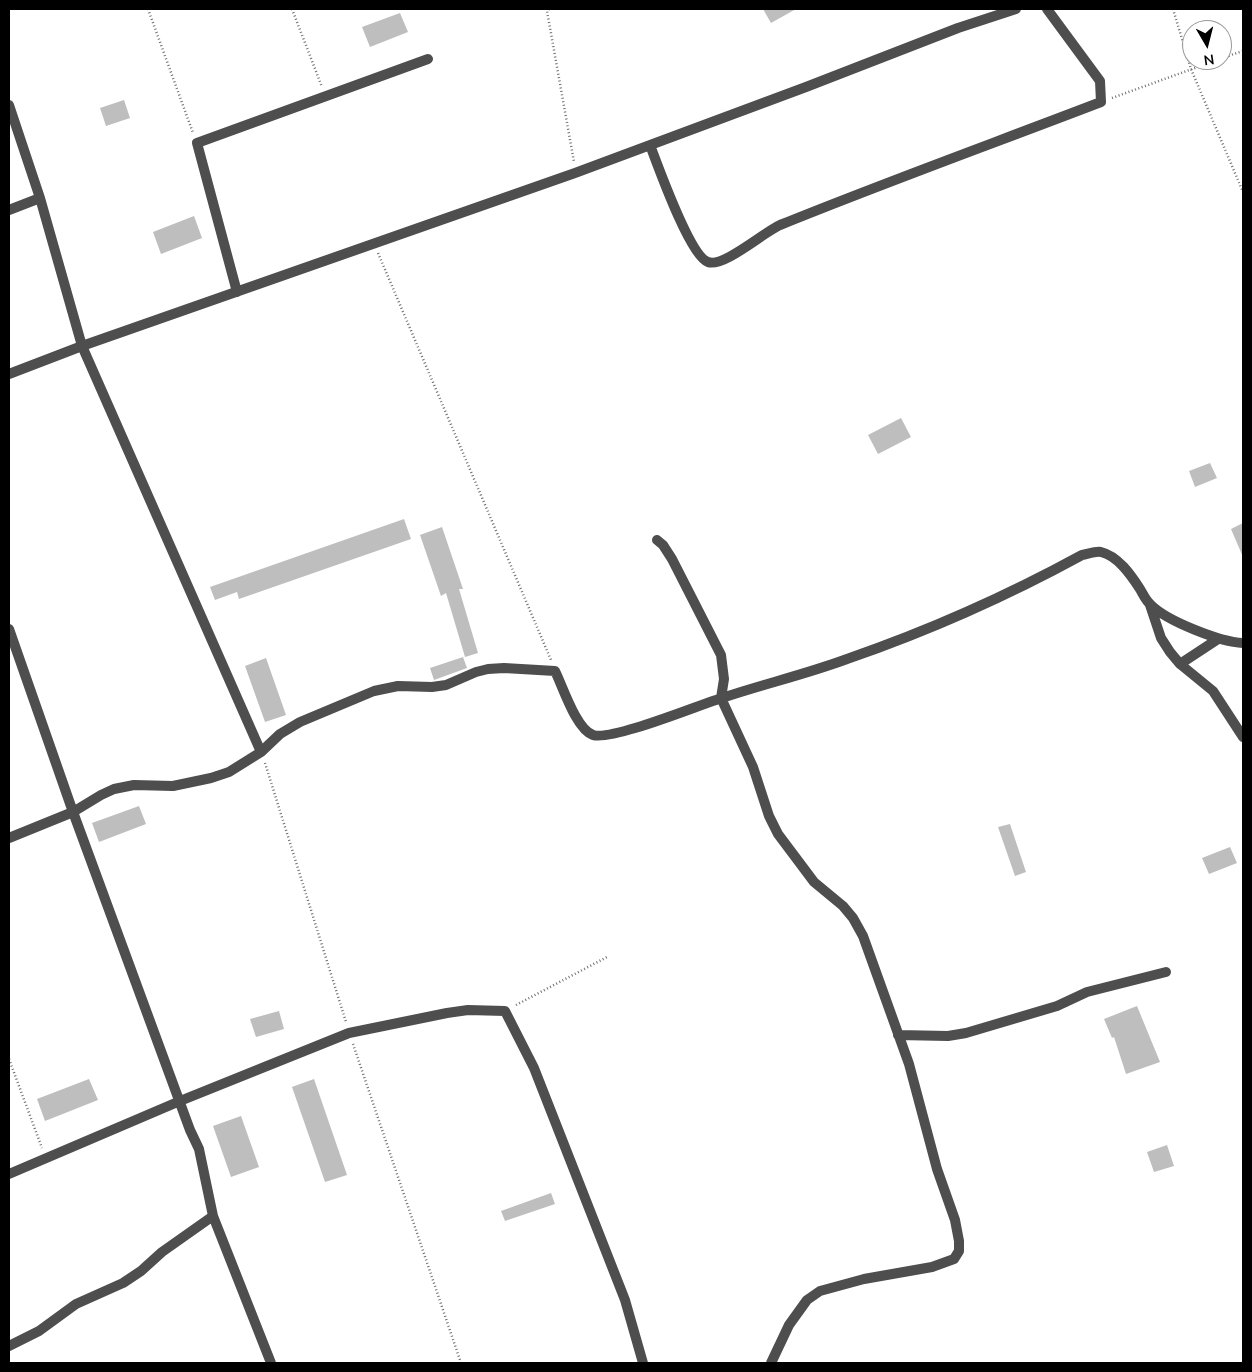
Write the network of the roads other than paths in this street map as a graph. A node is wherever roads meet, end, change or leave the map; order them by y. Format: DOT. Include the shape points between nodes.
graph roads {
  1 [pos="1016,9"];
  2 [pos="1047,9"];
  3 [pos="428,59"];
  4 [pos="9,105"];
  5 [pos="650,145"];
  6 [pos="40,198"];
  7 [pos="9,210"];
  8 [pos="237,292"];
  9 [pos="82,346"];
  10 [pos="9,374"];
  11 [pos="657,540"];
  12 [pos="1150,605"];
  13 [pos="9,629"];
  14 [pos="1218,639"];
  15 [pos="1243,643"];
  16 [pos="1180,664"];
  17 [pos="721,698"];
  18 [pos="1243,738"];
  19 [pos="261,752"];
  20 [pos="74,812"];
  21 [pos="9,838"];
  22 [pos="1166,972"];
  23 [pos="898,1035"];
  24 [pos="180,1101"];
  25 [pos="9,1174"];
  26 [pos="213,1216"];
  27 [pos="9,1346"];
  28 [pos="271,1363"];
  29 [pos="643,1363"];
  30 [pos="771,1363"];
  1 -- 5 [label="street"];
  2 -- 5 [label="street" via="1100,82 1101,102 777,226 723,261 712,263 701,258 689,238"];
  3 -- 8 [label="street" via="196,143"];
  4 -- 6 [label="street"];
  5 -- 8 [label="street"];
  6 -- 7 [label="street"];
  6 -- 9 [label="street"];
  8 -- 9 [label="street"];
  9 -- 10 [label="street"];
  9 -- 19 [label="street"];
  11 -- 17 [label="street" via="672,559 721,655 724,679"];
  12 -- 14 [label="street"];
  12 -- 16 [label="street" via="1161,638"];
  12 -- 17 [label="street" via="1110,555 1100,552 1087,554 998,599 847,659"];
  13 -- 20 [label="street"];
  14 -- 15 [label="street"];
  14 -- 16 [label="street"];
  16 -- 18 [label="street" via="1213,691"];
  17 -- 19 [label="street" via="616,734 594,736 576,716 555,671 488,669 446,685 398,686 374,691 300,722 280,734"];
  17 -- 23 [label="street" via="753,767 778,834 814,882 853,918 868,950"];
  19 -- 20 [label="street" via="229,772 212,778 173,786 114,789"];
  20 -- 21 [label="street"];
  20 -- 24 [label="street"];
  22 -- 23 [label="street" via="1087,992 1048,1009 966,1033"];
  23 -- 30 [label="street" via="955,1220 959,1251 954,1259 932,1267 864,1279 820,1291 807,1300 789,1326"];
  24 -- 25 [label="street"];
  24 -- 26 [label="street" via="199,1149"];
  24 -- 29 [label="street" via="349,1034 468,1010 505,1011 534,1068 625,1300"];
  26 -- 27 [label="street" via="123,1283 76,1304 39,1331"];
  26 -- 28 [label="street"];
}
